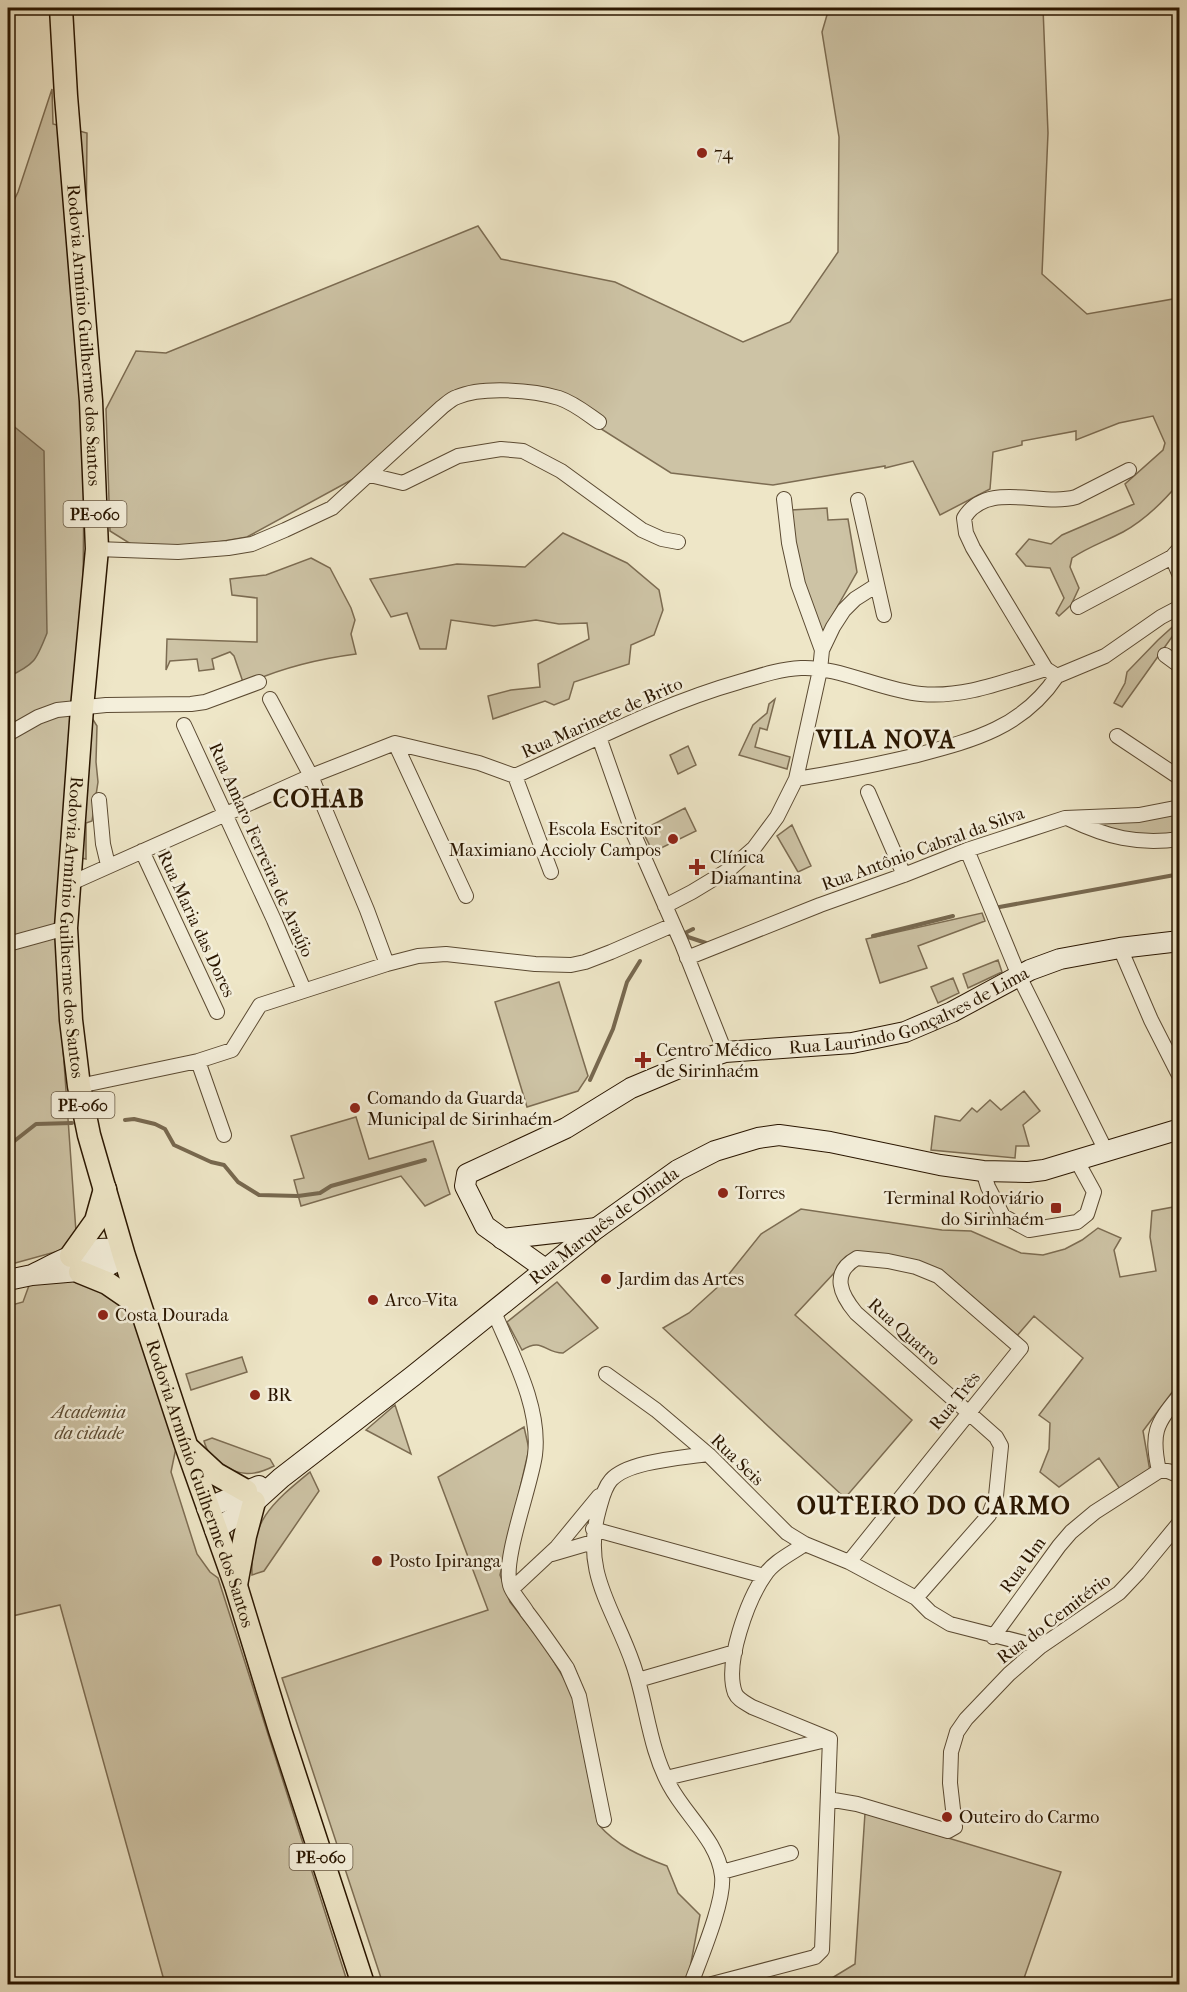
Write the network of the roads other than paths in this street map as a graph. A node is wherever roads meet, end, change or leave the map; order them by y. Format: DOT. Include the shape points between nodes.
graph roads {
  1 [pos="61,8"];
  2 [pos="599,422"];
  3 [pos="1129,470"];
  4 [pos="370,475"];
  5 [pos="784,499"];
  6 [pos="858,500"];
  7 [pos="678,542"];
  8 [pos="97,549"];
  9 [pos="1176,553"];
  10 [pos="1179,576"];
  11 [pos="877,585"];
  12 [pos="1078,607"];
  13 [pos="1179,607"];
  14 [pos="884,615"];
  15 [pos="822,650"];
  16 [pos="1165,655"];
  17 [pos="1179,666"];
  18 [pos="820,670"];
  19 [pos="1051,673"];
  20 [pos="259,682"];
  21 [pos="270,699"];
  22 [pos="82,708"];
  23 [pos="184,725"];
  24 [pos="8,734"];
  25 [pos="1117,736"];
  26 [pos="599,737"];
  27 [pos="395,743"];
  28 [pos="311,776"];
  29 [pos="515,776"];
  30 [pos="1179,778"];
  31 [pos="796,779"];
  32 [pos="868,792"];
  33 [pos="99,800"];
  34 [pos="1179,807"];
  35 [pos="226,813"];
  36 [pos="1065,818"];
  37 [pos="1179,839"];
  38 [pos="967,850"];
  39 [pos="142,851"];
  40 [pos="108,865"];
  41 [pos="551,872"];
  42 [pos="904,875"];
  43 [pos="69,884"];
  44 [pos="466,896"];
  45 [pos="665,906"];
  46 [pos="66,928"];
  47 [pos="677,934"];
  48 [pos="1179,941"];
  49 [pos="8,944"];
  50 [pos="1120,948"];
  51 [pos="687,958"];
  52 [pos="387,964"];
  53 [pos="1019,976"];
  54 [pos="304,990"];
  55 [pos="217,1012"];
  56 [pos="1173,1050"];
  57 [pos="725,1052"];
  58 [pos="198,1061"];
  59 [pos="1179,1077"];
  60 [pos="79,1086"];
  61 [pos="1179,1130"];
  62 [pos="224,1135"];
  63 [pos="1107,1151"];
  64 [pos="1077,1161"];
  65 [pos="983,1171"];
  66 [pos="105,1188"];
  67 [pos="597,1228"];
  68 [pos="501,1239"];
  69 [pos="122,1251"];
  70 [pos="76,1264"];
  71 [pos="545,1269"];
  72 [pos="8,1280"];
  73 [pos="845,1299"];
  74 [pos="140,1305"];
  75 [pos="494,1312"];
  76 [pos="606,1374"];
  77 [pos="1179,1395"];
  78 [pos="968,1413"];
  79 [pos="186,1445"];
  80 [pos="707,1454"];
  81 [pos="1159,1471"];
  82 [pos="1179,1476"];
  83 [pos="608,1485"];
  84 [pos="250,1497"];
  85 [pos="207,1508"];
  86 [pos="1179,1522"];
  87 [pos="215,1530"];
  88 [pos="593,1536"];
  89 [pos="805,1544"];
  90 [pos="549,1554"];
  91 [pos="849,1562"];
  92 [pos="764,1576"];
  93 [pos="236,1586"];
  94 [pos="512,1589"];
  95 [pos="916,1598"];
  96 [pos="993,1637"];
  97 [pos="1040,1647"];
  98 [pos="735,1652"];
  99 [pos="638,1680"];
  100 [pos="830,1739"];
  101 [pos="666,1778"];
  102 [pos="828,1799"];
  103 [pos="604,1820"];
  104 [pos="791,1853"];
  105 [pos="722,1872"];
  106 [pos="363,1984"];
  107 [pos="691,1984"];
  108 [pos="712,1984"];
  1 -- 8 [label="main road, Rodovia Armínio Guilherme dos Santos / PE-060" via="91,401"];
  2 -- 4 [label="street" via="575,405 531,393 478,392 458,396"];
  3 -- 19 [label="street" via="1067,500 987,499 964,518 973,548"];
  4 -- 7 [label="street" via="403,483 458,456 501,449 522,451 561,471 642,530"];
  4 -- 8 [label="street" via="332,508 252,544 178,552"];
  5 -- 15 [label="street" via="798,584"];
  6 -- 11 [label="street"];
  8 -- 22 [label="main road, Rodovia Armínio Guilherme dos Santos / PE-060"];
  9 -- 10 [label="street"];
  9 -- 12 [label="street"];
  11 -- 14 [label="street"];
  11 -- 15 [label="street" via="844,610"];
  13 -- 19 [label="street, Rua Marinete de Brito" via="1106,656"];
  15 -- 18 [label="street"];
  16 -- 17 [label="street"];
  18 -- 19 [label="street, Rua Marinete de Brito" via="910,693 952,694"];
  18 -- 26 [label="street, Rua Marinete de Brito" via="784,670 728,685"];
  18 -- 31 [label="street"];
  19 -- 31 [label="street" via="1048,689 1033,705 990,733 862,768"];
  20 -- 22 [label="street" via="198,703"];
  21 -- 28 [label="street"];
  22 -- 24 [label="street" via="57,710"];
  22 -- 43 [label="main road, Rodovia Armínio Guilherme dos Santos / PE-060"];
  23 -- 35 [label="street, Rua Amaro Ferreira de Araújo"];
  25 -- 30 [label="street"];
  26 -- 29 [label="street, Rua Marinete de Brito"];
  26 -- 45 [label="street" via="631,828"];
  27 -- 28 [label="street"];
  27 -- 29 [label="street, Rua Marinete de Brito"];
  27 -- 44 [label="street"];
  28 -- 35 [label="street"];
  28 -- 52 [label="street"];
  29 -- 41 [label="street"];
  31 -- 45 [label="street" via="780,812 754,848 730,869"];
  32 -- 42 [label="street"];
  33 -- 40 [label="street"];
  34 -- 36 [label="street, Rua Antônio Cabral da Silva" via="1139,815"];
  35 -- 39 [label="street"];
  35 -- 54 [label="street, Rua Amaro Ferreira de Araújo"];
  36 -- 37 [label="street" via="1123,839"];
  36 -- 38 [label="street, Rua Antônio Cabral da Silva"];
  38 -- 42 [label="street, Rua Antônio Cabral da Silva"];
  38 -- 53 [label="street"];
  39 -- 40 [label="street"];
  39 -- 55 [label="street, Rua Maria das Dores"];
  40 -- 43 [label="street"];
  42 -- 51 [label="street, Rua Antônio Cabral da Silva"];
  43 -- 46 [label="main road, Rodovia Armínio Guilherme dos Santos / PE-060"];
  45 -- 47 [label="street"];
  46 -- 49 [label="street"];
  46 -- 60 [label="main road, Rodovia Armínio Guilherme dos Santos / PE-060"];
  47 -- 51 [label="street"];
  47 -- 52 [label="street" via="571,964 430,954"];
  48 -- 50 [label="main road, Rua Laurindo Gonçalves de Lima"];
  50 -- 53 [label="main road, Rua Laurindo Gonçalves de Lima" via="1060,959"];
  50 -- 56 [label="street"];
  51 -- 57 [label="street"];
  52 -- 54 [label="street"];
  53 -- 57 [label="main road, Rua Laurindo Gonçalves de Lima" via="905,1032 852,1043"];
  53 -- 63 [label="street"];
  54 -- 58 [label="street" via="260,1005 232,1050"];
  56 -- 59 [label="street"];
  57 -- 68 [label="main road, Rua Laurindo Gonçalves de Lima" via="631,1088 566,1128 467,1174 465,1186 480,1220"];
  58 -- 60 [label="street"];
  58 -- 62 [label="street"];
  60 -- 66 [label="main road, Rodovia Armínio Guilherme dos Santos / PE-060"];
  61 -- 63 [label="main road, Rua Marquês de Olinda"];
  63 -- 64 [label="main road, Rua Marquês de Olinda"];
  64 -- 65 [label="main road, Rua Marquês de Olinda" via="1028,1172"];
  64 -- 65 [label="street" via="1094,1192 1086,1214 1077,1222 1034,1230 1003,1216"];
  65 -- 67 [label="main road, Rua Marquês de Olinda" via="830,1142 779,1136 758,1138 715,1151 678,1170"];
  66 -- 69 [label="main road, Rodovia Armínio Guilherme dos Santos / PE-060"];
  66 -- 70 [label="main road" via="96,1221"];
  67 -- 68 [label="main road"];
  67 -- 71 [label="main road, Rua Marquês de Olinda"];
  68 -- 71 [label="main road, Rua Laurindo Gonçalves de Lima"];
  69 -- 70 [label="main road" via="97,1248"];
  69 -- 74 [label="main road, Rodovia Armínio Guilherme dos Santos / PE-060"];
  70 -- 72 [label="main road"];
  70 -- 74 [label="main road"];
  71 -- 75 [label="main road, Rua Marquês de Olinda"];
  73 -- 78 [label="street, Rua Quatro"];
  73 -- 78 [label="street, Rua Três" via="840,1288 842,1277 857,1258 916,1266 938,1276 1021,1348"];
  74 -- 79 [label="main road, Rodovia Armínio Guilherme dos Santos / PE-060"];
  75 -- 84 [label="main road, Rua Marquês de Olinda" via="281,1478"];
  75 -- 94 [label="street" via="523,1382 536,1433 535,1454 509,1563"];
  76 -- 80 [label="street, Rua Seis"];
  77 -- 81 [label="street" via="1155,1429"];
  78 -- 91 [label="street, Rua Três"];
  78 -- 95 [label="street, Rua Quatro" via="1001,1446 996,1496 985,1521"];
  79 -- 84 [label="main road" via="216,1474"];
  79 -- 85 [label="main road, Rodovia Armínio Guilherme dos Santos / PE-060"];
  80 -- 83 [label="street" via="630,1468 612,1478"];
  80 -- 89 [label="street, Rua Seis" via="787,1533"];
  81 -- 82 [label="street"];
  81 -- 96 [label="street, Rua Um" via="1077,1526"];
  83 -- 88 [label="street"];
  83 -- 90 [label="street"];
  84 -- 85 [label="main road"];
  84 -- 87 [label="main road"];
  84 -- 93 [label="main road"];
  85 -- 87 [label="main road, Rodovia Armínio Guilherme dos Santos / PE-060"];
  86 -- 97 [label="street, Rua do Cemitério" via="1119,1593"];
  87 -- 93 [label="main road, Rodovia Armínio Guilherme dos Santos / PE-060"];
  88 -- 90 [label="street"];
  88 -- 92 [label="street"];
  88 -- 99 [label="street" via="601,1589"];
  89 -- 91 [label="street, Rua Seis"];
  89 -- 92 [label="street"];
  90 -- 94 [label="street"];
  91 -- 95 [label="street, Rua Seis"];
  92 -- 98 [label="street" via="750,1604"];
  93 -- 106 [label="main road, Rodovia Armínio Guilherme dos Santos / PE-060"];
  94 -- 103 [label="street" via="574,1680"];
  95 -- 96 [label="street" via="950,1624"];
  96 -- 97 [label="street"];
  97 -- 102 [label="street, Rua do Cemitério" via="1002,1681 957,1732 951,1752 950,1783 954,1829 948,1831"];
  98 -- 99 [label="street"];
  98 -- 100 [label="street" via="735,1693 741,1700"];
  99 -- 101 [label="street"];
  100 -- 101 [label="street"];
  100 -- 102 [label="street"];
  101 -- 105 [label="street" via="711,1846"];
  102 -- 108 [label="street" via="820,1953"];
  104 -- 105 [label="street"];
  105 -- 107 [label="street" via="720,1898"];
}
